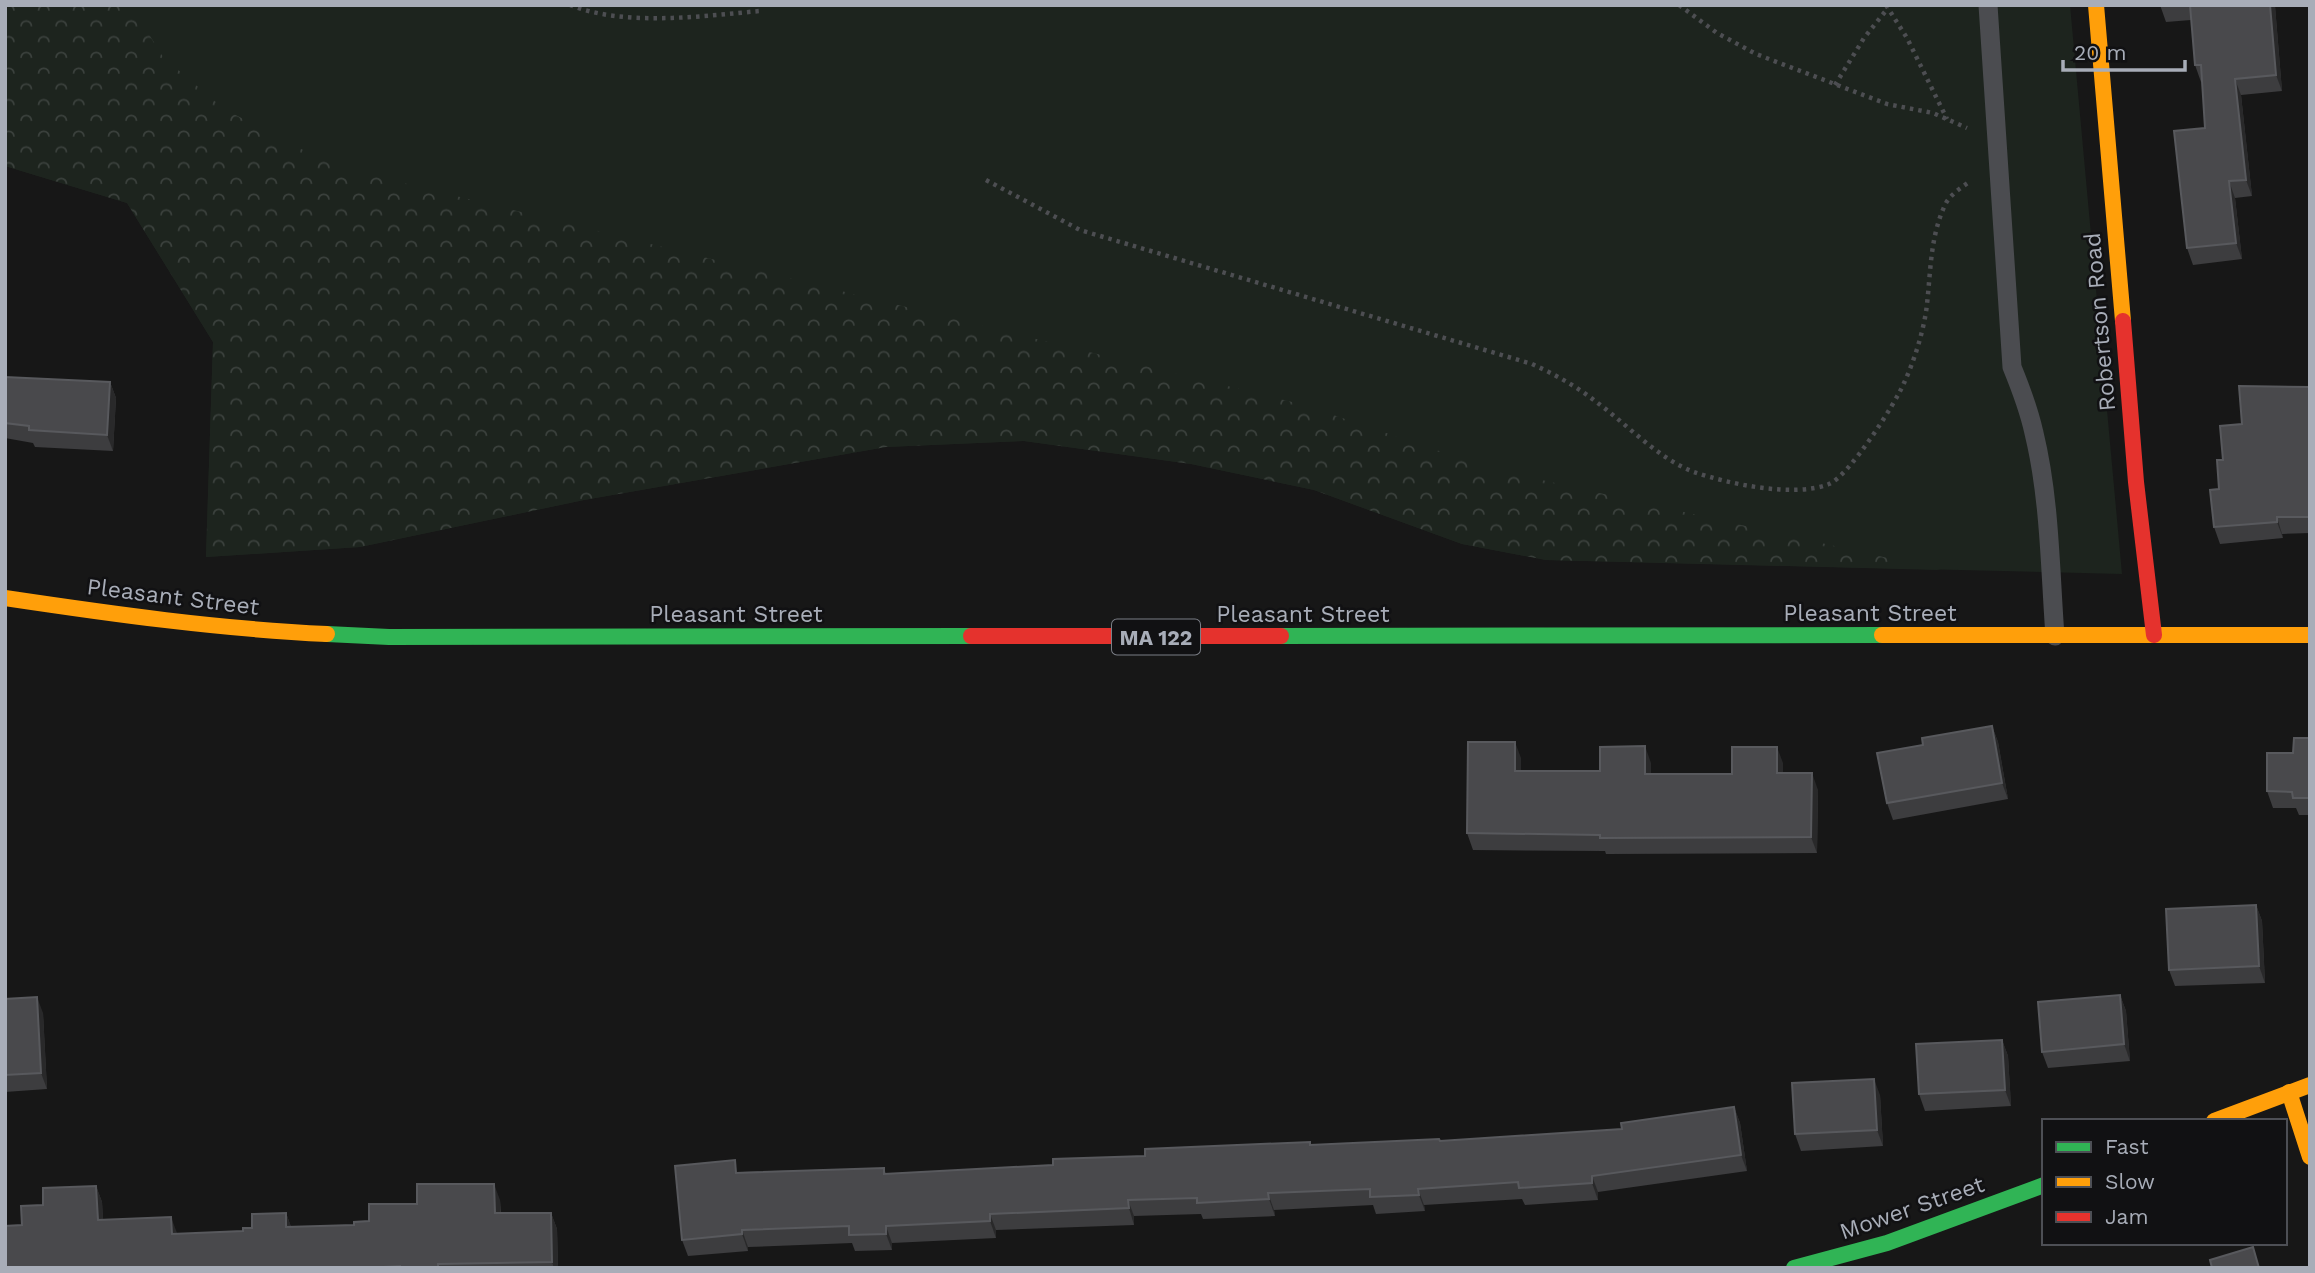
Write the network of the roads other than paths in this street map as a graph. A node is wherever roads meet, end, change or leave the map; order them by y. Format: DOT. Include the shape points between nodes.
graph roads {
  1 [pos="1988,5"];
  2 [pos="2095,5"];
  3 [pos="5,598"];
  4 [pos="2154,635"];
  5 [pos="2310,635"];
  6 [pos="2055,636"];
  7 [pos="2310,1085"];
  8 [pos="2289,1092"];
  9 [pos="2219,1119"];
  10 [pos="2310,1157"];
  11 [pos="2042,1186"];
  12 [pos="1794,1268"];
  1 -- 6 [label="lane" via="2012,367 2035,435 2044,491"];
  2 -- 4 [label="main road, Robertson Road" via="2136,482"];
  3 -- 6 [label="main road, Pleasant Street / MA 122" via="258,631 389,637"];
  4 -- 5 [label="main road, Pleasant Street / MA 122"];
  4 -- 6 [label="main road, Pleasant Street / MA 122"];
  7 -- 8 [label="main road"];
  8 -- 9 [label="main road"];
  8 -- 10 [label="main road"];
  11 -- 12 [label="main road, Mower Street" via="1887,1243"];
}
